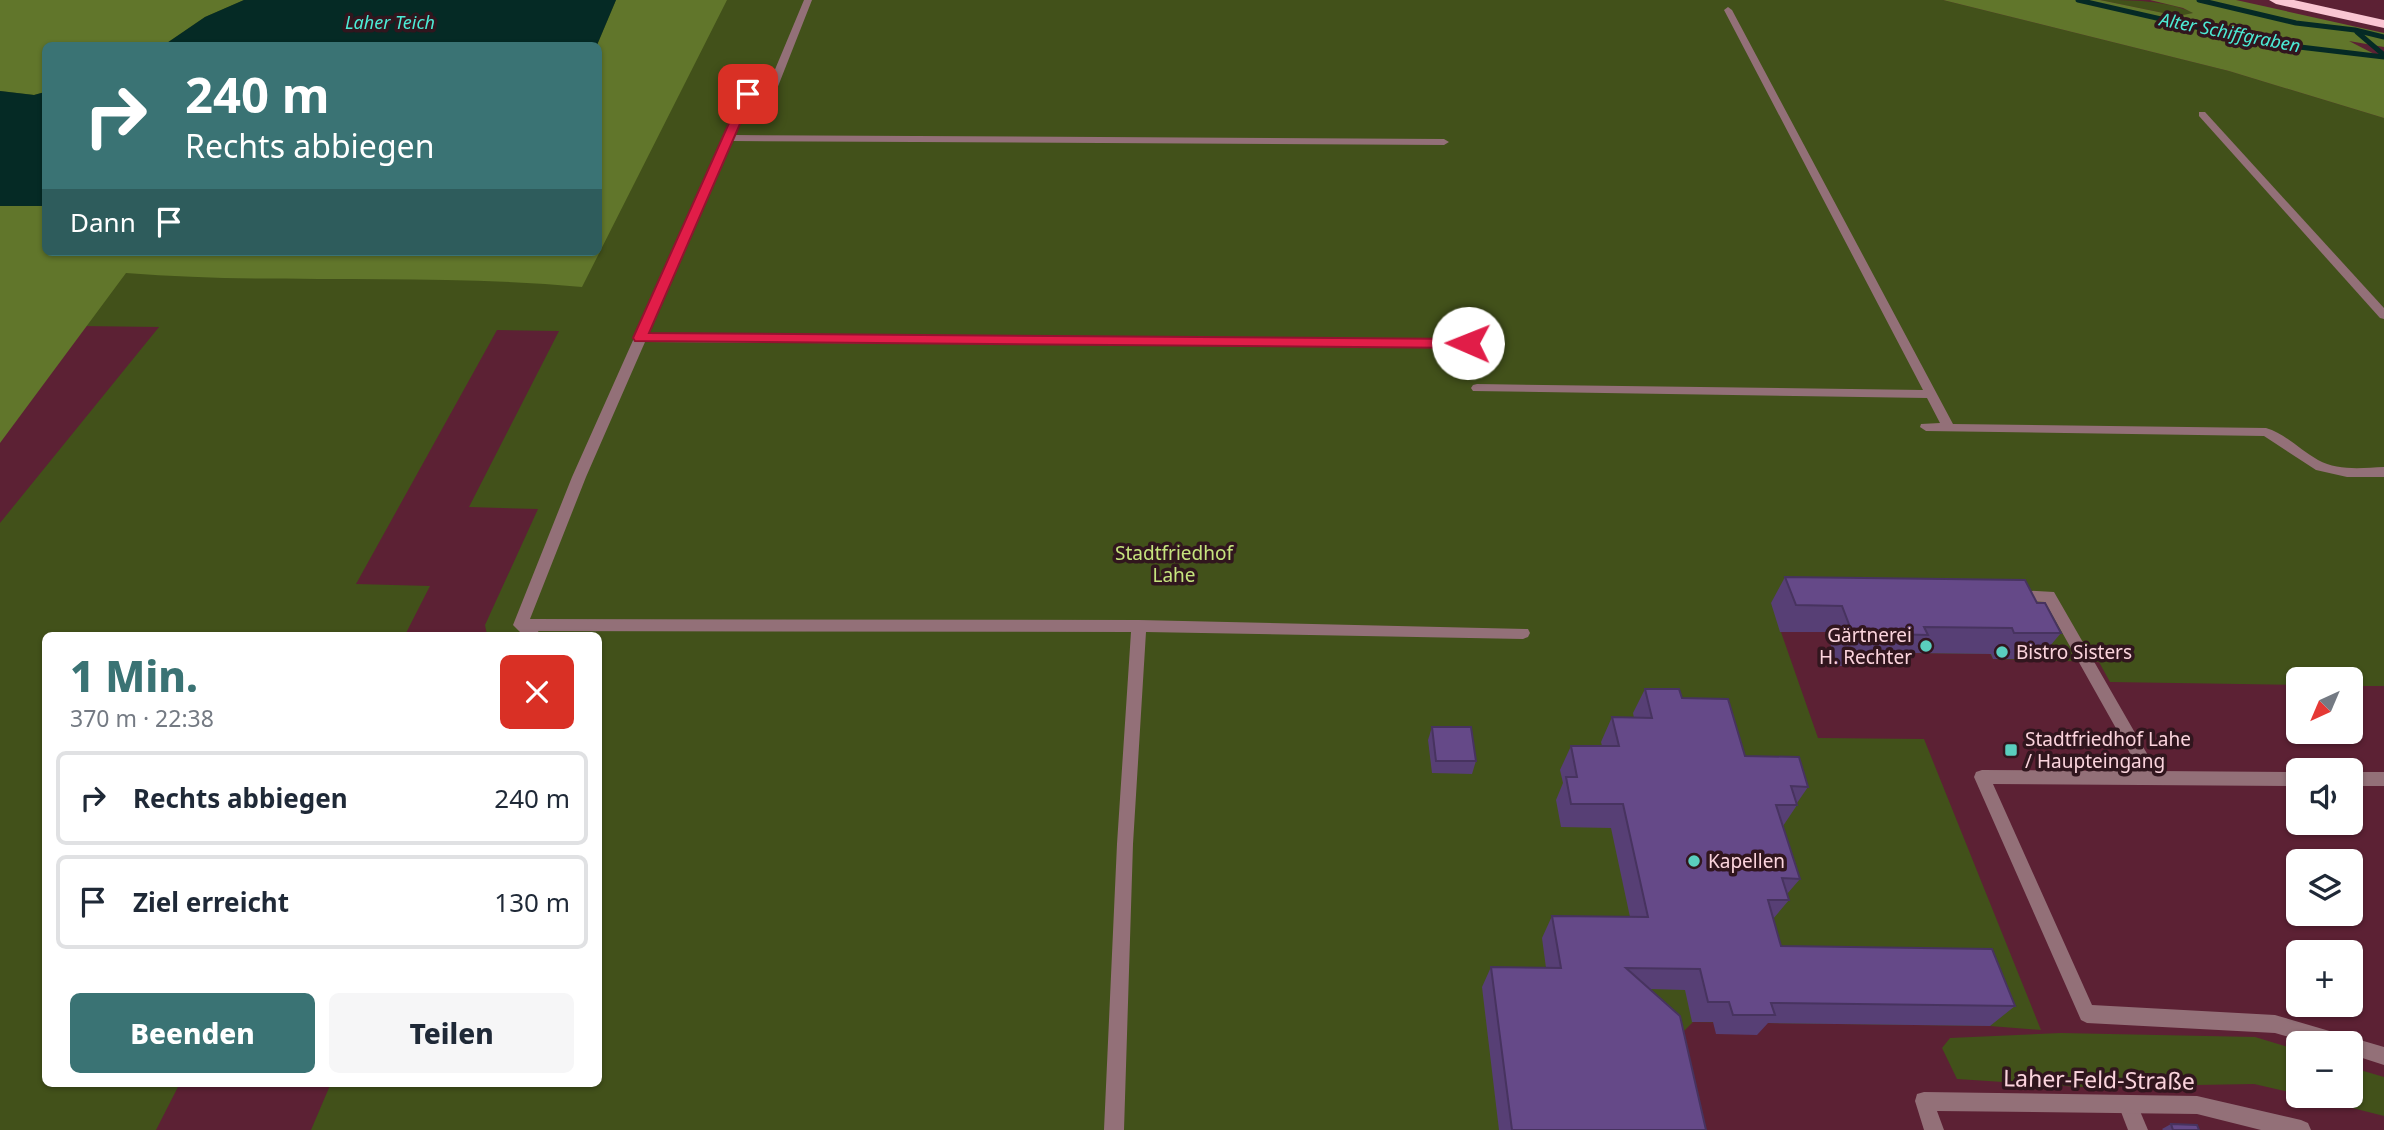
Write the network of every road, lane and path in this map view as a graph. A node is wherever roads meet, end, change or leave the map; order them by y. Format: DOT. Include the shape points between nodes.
graph roads {
  1 [pos="808,0"];
  2 [pos="2276,0"];
  3 [pos="2328,0"];
  4 [pos="1728,10"];
  5 [pos="2384,12"];
  6 [pos="2384,24"];
  7 [pos="2203,114"];
  8 [pos="728,138"];
  9 [pos="1444,142"];
  10 [pos="2384,315"];
  11 [pos="640,338"];
  12 [pos="1468,343"];
  13 [pos="1476,388"];
  14 [pos="1931,394"];
  15 [pos="1926,427"];
  16 [pos="1949,428"];
  17 [pos="2384,472"];
  18 [pos="1997,596"];
  19 [pos="520,625"];
  20 [pos="1139,626"];
  21 [pos="529,632"];
  22 [pos="1523,633"];
  23 [pos="2152,778"];
  24 [pos="2286,779"];
  25 [pos="2363,779"];
  26 [pos="2384,779"];
  27 [pos="2300,1031"];
  28 [pos="2363,1049"];
  29 [pos="2384,1056"];
  30 [pos="2127,1104"];
  31 [pos="1114,1130"];
  32 [pos="1934,1130"];
  33 [pos="2138,1130"];
  34 [pos="2301,1130"];
  1 -- 8 [label="street" via="770,94 748,94"];
  2 -- 6 [label="highway"];
  3 -- 5 [label="highway"];
  4 -- 14 [label="street"];
  7 -- 10 [label="street"];
  8 -- 9 [label="street"];
  8 -- 11 [label="street"];
  11 -- 12 [label="street"];
  11 -- 19 [label="street"];
  13 -- 14 [label="street"];
  14 -- 16 [label="street"];
  15 -- 16 [label="street"];
  16 -- 17 [label="street" via="2266,432 2333,471"];
  18 -- 23 [label="street" via="2049,596"];
  19 -- 20 [label="street"];
  19 -- 21 [label="street"];
  20 -- 22 [label="street"];
  20 -- 31 [label="street"];
  23 -- 24 [label="street"];
  23 -- 27 [label="street" via="1982,777 2087,1014 2275,1024"];
  25 -- 26 [label="street"];
  28 -- 29 [label="street"];
  30 -- 32 [label="street, Laher-Feld-Straße" via="1924,1101"];
  30 -- 33 [label="street"];
  30 -- 34 [label="street, Laher-Feld-Straße" via="2197,1105"];
}
